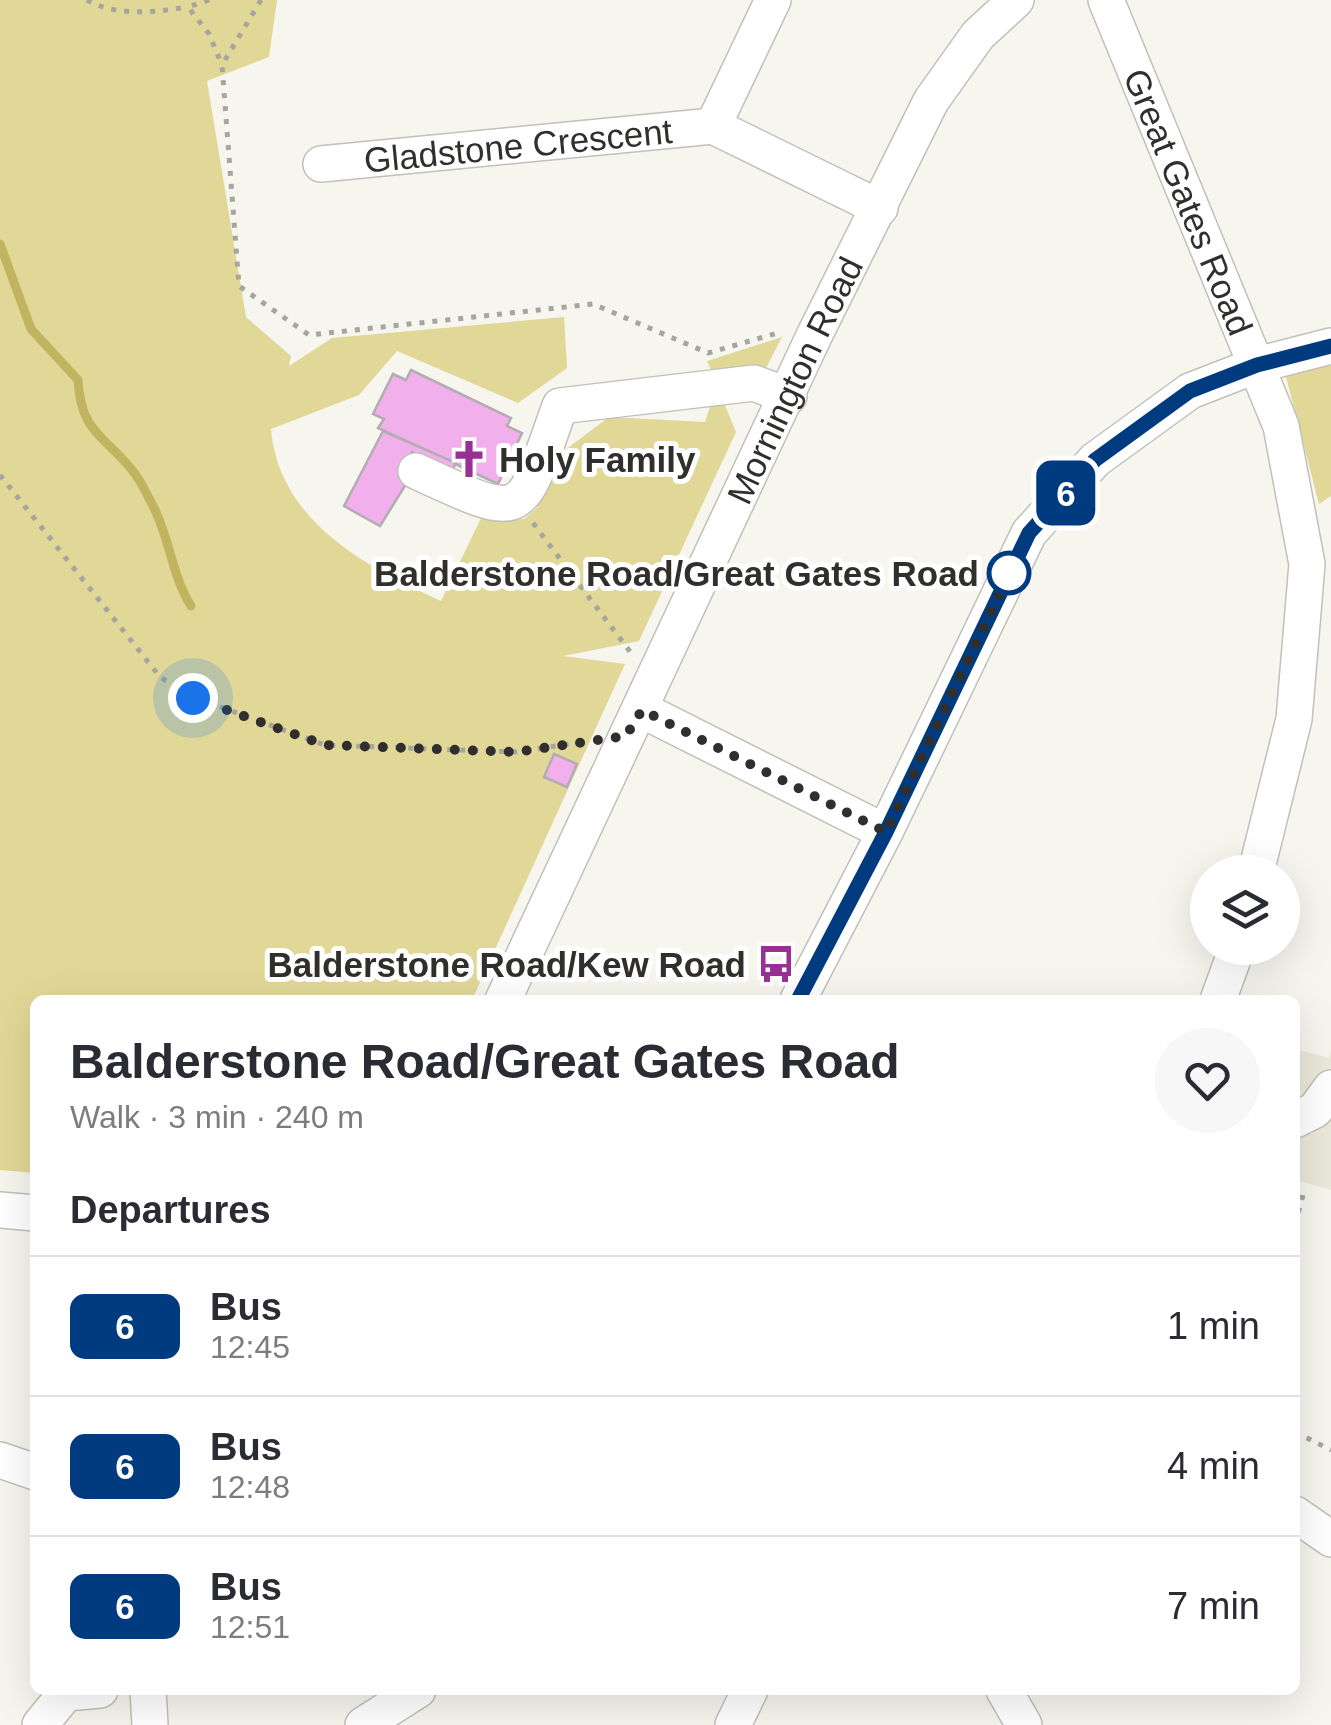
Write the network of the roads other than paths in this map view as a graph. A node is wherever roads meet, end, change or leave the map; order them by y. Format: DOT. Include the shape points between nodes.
graph roads {
  1 [pos="772,0"];
  2 [pos="1016,0"];
  3 [pos="1106,0"];
  4 [pos="713,126"];
  5 [pos="321,164"];
  6 [pos="880,208"];
  7 [pos="1331,346"];
  8 [pos="1257,365"];
  9 [pos="789,396"];
  10 [pos="416,471"];
  11 [pos="634,723"];
  12 [pos="886,832"];
  13 [pos="1260,855"];
  14 [pos="1231,965"];
  15 [pos="505,995"];
  16 [pos="801,995"];
  17 [pos="1220,995"];
  18 [pos="1331,1088"];
  19 [pos="1300,1118"];
  20 [pos="0,1210"];
  21 [pos="30,1213"];
  22 [pos="0,1460"];
  23 [pos="30,1470"];
  24 [pos="1300,1517"];
  25 [pos="1331,1539"];
  26 [pos="64,1695"];
  27 [pos="148,1695"];
  28 [pos="410,1695"];
  29 [pos="748,1695"];
  30 [pos="1007,1695"];
  31 [pos="40,1725"];
  32 [pos="150,1725"];
  33 [pos="362,1725"];
  34 [pos="733,1725"];
  35 [pos="1024,1725"];
  1 -- 4 [label="street, Gladstone Crescent"];
  2 -- 6 [label="street, Mornington Road" via="978,35 931,101"];
  3 -- 8 [label="street, Great Gates Road"];
  4 -- 5 [label="street, Gladstone Crescent"];
  4 -- 6 [label="street, Gladstone Crescent"];
  6 -- 9 [label="street, Mornington Road"];
  7 -- 8 [label="street"];
  8 -- 12 [label="street" via="1190,391 1111,449 1029,533"];
  8 -- 13 [label="street, Great Gates Road" via="1282,426 1307,564 1294,719"];
  9 -- 10 [label="street" via="754,383 560,406 523,498 511,505 486,504"];
  9 -- 11 [label="street, Mornington Road"];
  11 -- 12 [label="street"];
  11 -- 15 [label="street, Mornington Road"];
  12 -- 16 [label="street"];
  14 -- 17 [label="street"];
  18 -- 19 [label="street"];
  20 -- 21 [label="street"];
  22 -- 23 [label="street"];
  24 -- 25 [label="street"];
  26 -- 31 [label="street"];
  27 -- 32 [label="street"];
  28 -- 33 [label="street"];
  29 -- 34 [label="street"];
  30 -- 35 [label="street"];
}
